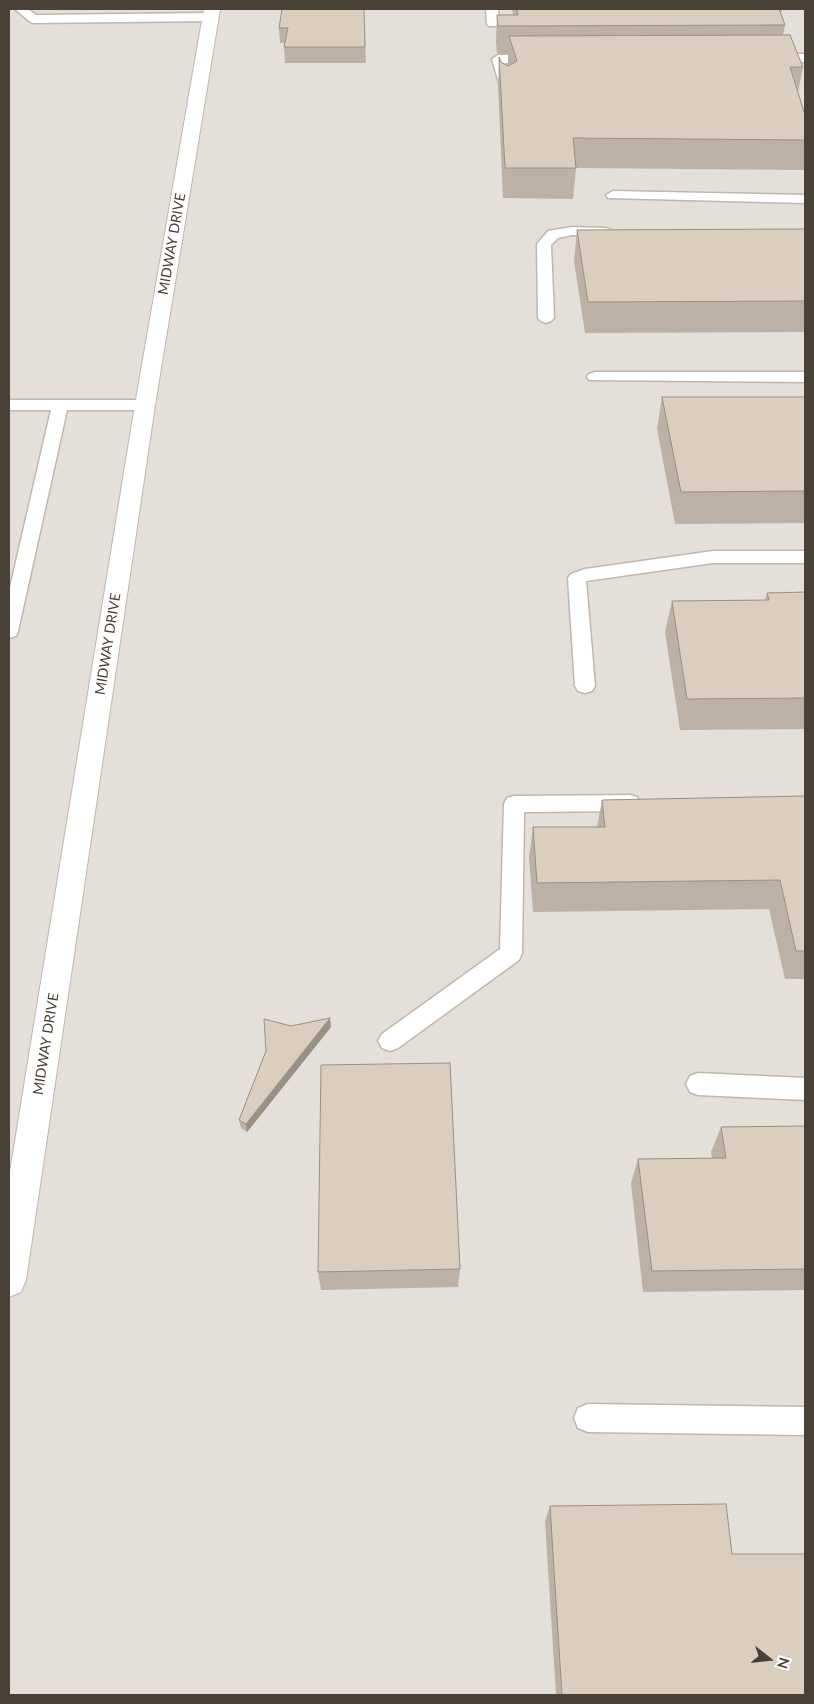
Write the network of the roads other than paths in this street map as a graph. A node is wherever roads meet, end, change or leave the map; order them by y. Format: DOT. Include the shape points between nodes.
graph roads {
  1 [pos="21,9"];
  2 [pos="492,9"];
  3 [pos="170,13"];
  4 [pos="212,13"];
  5 [pos="493,24"];
  6 [pos="756,58"];
  7 [pos="805,58"];
  8 [pos="547,59"];
  9 [pos="507,90"];
  10 [pos="613,195"];
  11 [pos="805,199"];
  12 [pos="622,232"];
  13 [pos="546,318"];
  14 [pos="595,377"];
  15 [pos="805,378"];
  16 [pos="60,405"];
  17 [pos="145,405"];
  18 [pos="9,406"];
  19 [pos="805,557"];
  20 [pos="9,631"];
  21 [pos="585,686"];
  22 [pos="650,803"];
  23 [pos="390,1041"];
  24 [pos="698,1084"];
  25 [pos="805,1089"];
  26 [pos="9,1280"];
  27 [pos="588,1418"];
  28 [pos="805,1421"];
  1 -- 3 [label="lane" via="33,19"];
  2 -- 5 [label="lane"];
  3 -- 4 [label="lane"];
  4 -- 17 [label="street, MIDWAY DRIVE"];
  6 -- 7 [label="lane"];
  8 -- 9 [label="lane" via="498,59"];
  10 -- 11 [label="lane"];
  12 -- 13 [label="lane" via="572,231 553,234 544,244"];
  14 -- 15 [label="lane"];
  16 -- 17 [label="lane"];
  16 -- 18 [label="lane"];
  16 -- 20 [label="lane"];
  17 -- 26 [label="street, MIDWAY DRIVE"];
  19 -- 21 [label="lane" via="713,557 577,578"];
  22 -- 23 [label="lane" via="514,804 511,953"];
  24 -- 25 [label="lane"];
  27 -- 28 [label="lane"];
}
